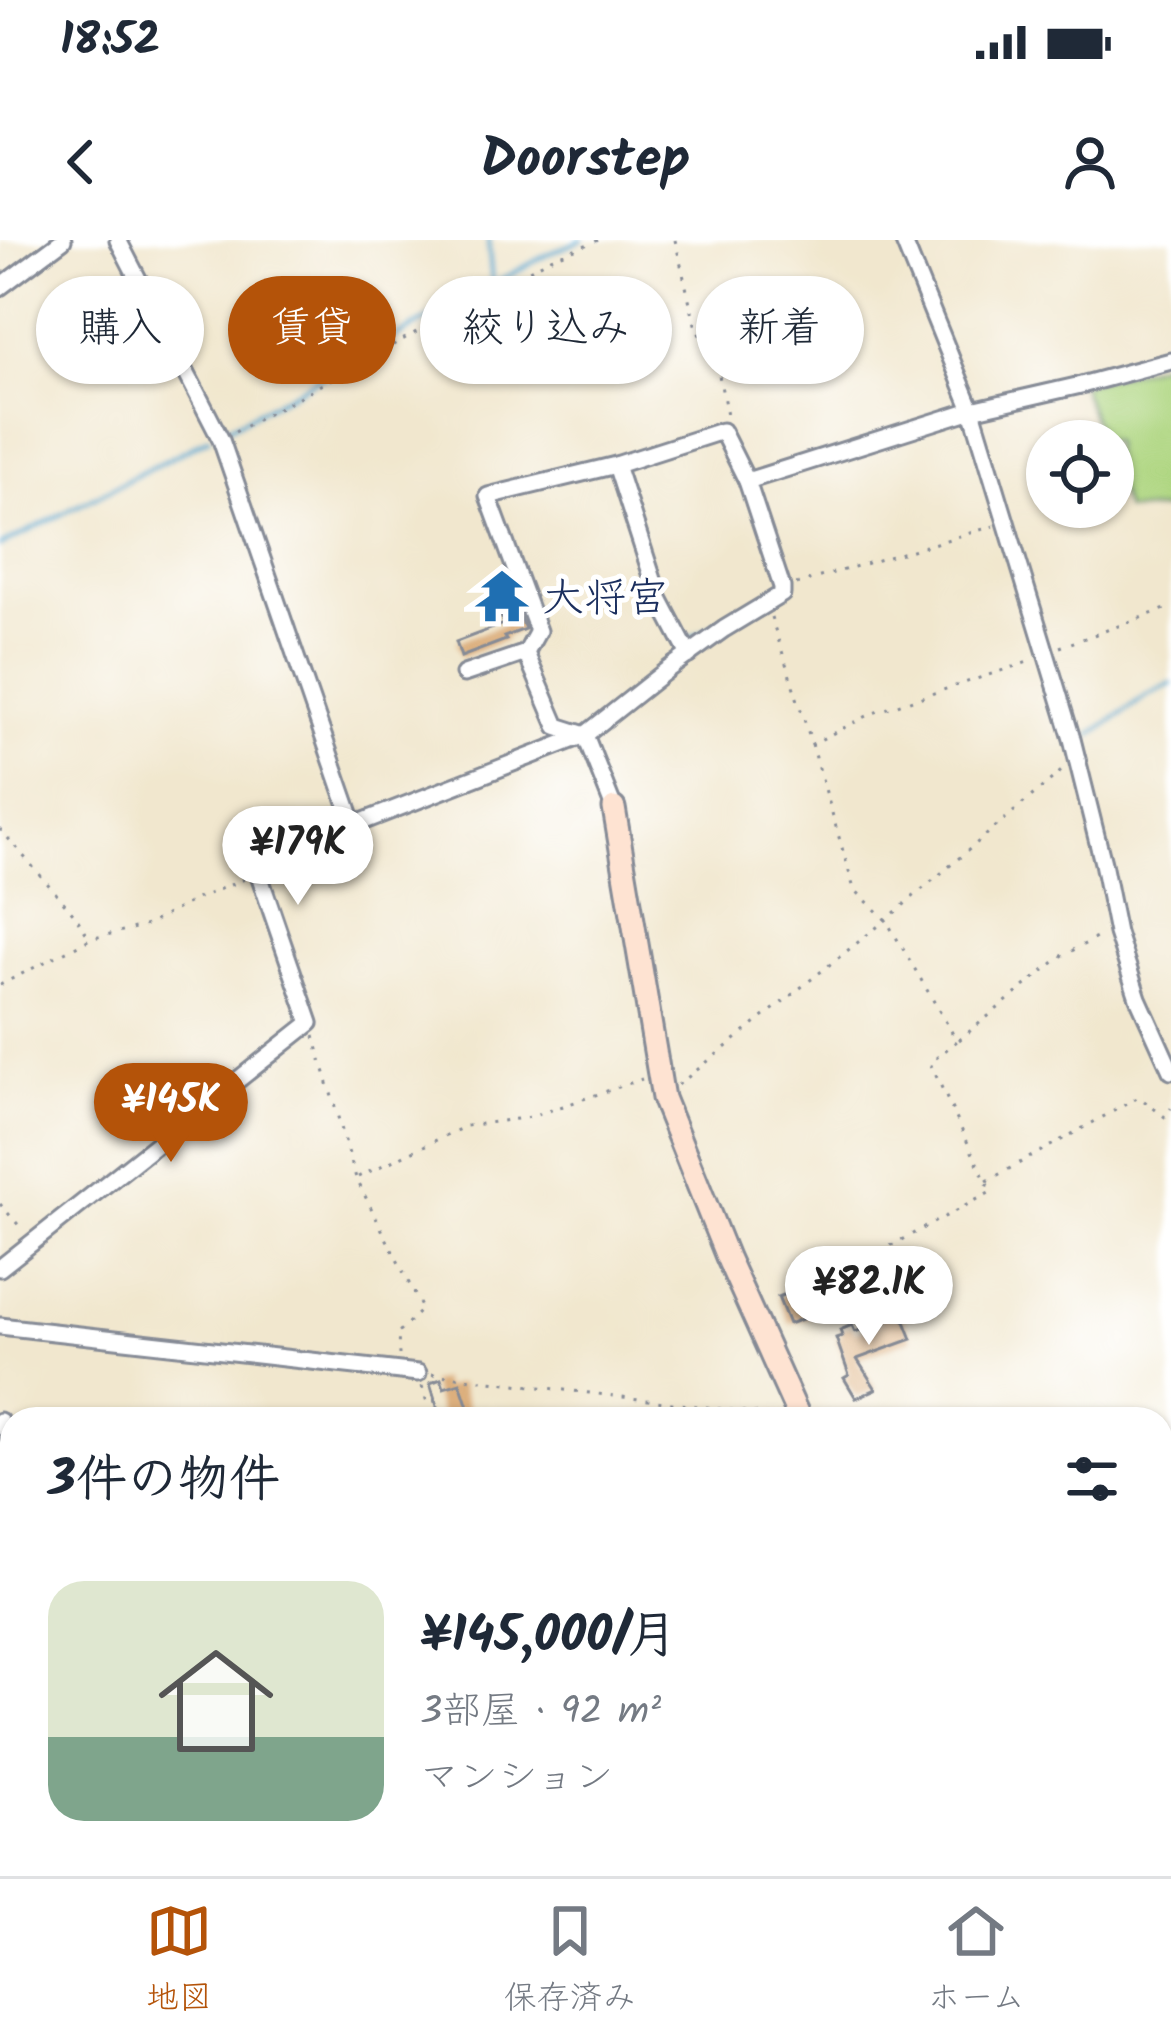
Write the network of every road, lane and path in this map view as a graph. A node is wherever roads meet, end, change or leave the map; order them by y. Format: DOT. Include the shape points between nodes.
graph roads {
  1 [pos="63,240"];
  2 [pos="118,240"];
  3 [pos="599,240"];
  4 [pos="675,240"];
  5 [pos="903,240"];
  6 [pos="0,287"];
  7 [pos="1171,361"];
  8 [pos="973,410"];
  9 [pos="723,433"];
  10 [pos="221,440"];
  11 [pos="616,465"];
  12 [pos="747,481"];
  13 [pos="1005,522"];
  14 [pos="782,587"];
  15 [pos="767,604"];
  16 [pos="1171,607"];
  17 [pos="526,653"];
  18 [pos="1046,654"];
  19 [pos="688,655"];
  20 [pos="464,674"];
  21 [pos="585,736"];
  22 [pos="812,744"];
  23 [pos="1077,758"];
  24 [pos="614,808"];
  25 [pos="354,825"];
  26 [pos="0,829"];
  27 [pos="260,873"];
  28 [pos="886,920"];
  29 [pos="1116,928"];
  30 [pos="90,939"];
  31 [pos="0,985"];
  32 [pos="310,1022"];
  33 [pos="957,1041"];
  34 [pos="1171,1071"];
  35 [pos="659,1073"];
  36 [pos="663,1098"];
  37 [pos="1171,1108"];
  38 [pos="356,1178"];
  39 [pos="986,1181"];
  40 [pos="0,1204"];
  41 [pos="33,1242"];
  42 [pos="888,1247"];
  43 [pos="0,1268"];
  44 [pos="0,1326"];
  45 [pos="400,1370"];
  46 [pos="418,1373"];
  47 [pos="428,1407"];
  48 [pos="700,1407"];
  49 [pos="795,1407"];
  1 -- 6 [label="street"];
  2 -- 10 [label="street"];
  3 -- 10 [label="path" via="551,258"];
  4 -- 9 [label="path" via="696,328 717,365 729,419"];
  5 -- 8 [label="street"];
  7 -- 8 [label="street"];
  8 -- 12 [label="street"];
  8 -- 13 [label="street"];
  9 -- 11 [label="street"];
  9 -- 12 [label="street"];
  10 -- 25 [label="street"];
  11 -- 17 [label="street" via="488,496 538,632"];
  11 -- 19 [label="street" via="658,598"];
  12 -- 14 [label="street"];
  13 -- 14 [label="path"];
  13 -- 18 [label="street"];
  14 -- 15 [label="street"];
  15 -- 19 [label="street"];
  15 -- 22 [label="path"];
  16 -- 18 [label="path"];
  17 -- 20 [label="street"];
  17 -- 21 [label="street" via="557,726"];
  18 -- 22 [label="path" via="873,712"];
  18 -- 23 [label="street"];
  19 -- 21 [label="street"];
  21 -- 24 [label="street"];
  21 -- 25 [label="street"];
  22 -- 28 [label="path" via="854,889"];
  23 -- 28 [label="path"];
  23 -- 29 [label="street"];
  24 -- 35 [label="street"];
  25 -- 27 [label="street" via="256,866"];
  26 -- 30 [label="path"];
  27 -- 30 [label="path" via="147,925"];
  27 -- 32 [label="street"];
  28 -- 33 [label="path"];
  28 -- 36 [label="path"];
  29 -- 33 [label="path" via="1062,956"];
  29 -- 34 [label="street"];
  30 -- 31 [label="path"];
  32 -- 38 [label="path"];
  32 -- 41 [label="street"];
  33 -- 39 [label="path" via="930,1063"];
  35 -- 36 [label="street"];
  35 -- 38 [label="path" via="531,1117 466,1126"];
  36 -- 49 [label="street"];
  37 -- 39 [label="path" via="1165,1118 1138,1097"];
  38 -- 45 [label="path" via="422,1309 398,1334"];
  39 -- 42 [label="path" via="991,1192"];
  40 -- 41 [label="path"];
  41 -- 43 [label="street"];
  44 -- 45 [label="street"];
  45 -- 46 [label="street"];
  46 -- 47 [label="path"];
  46 -- 48 [label="path"];
}
